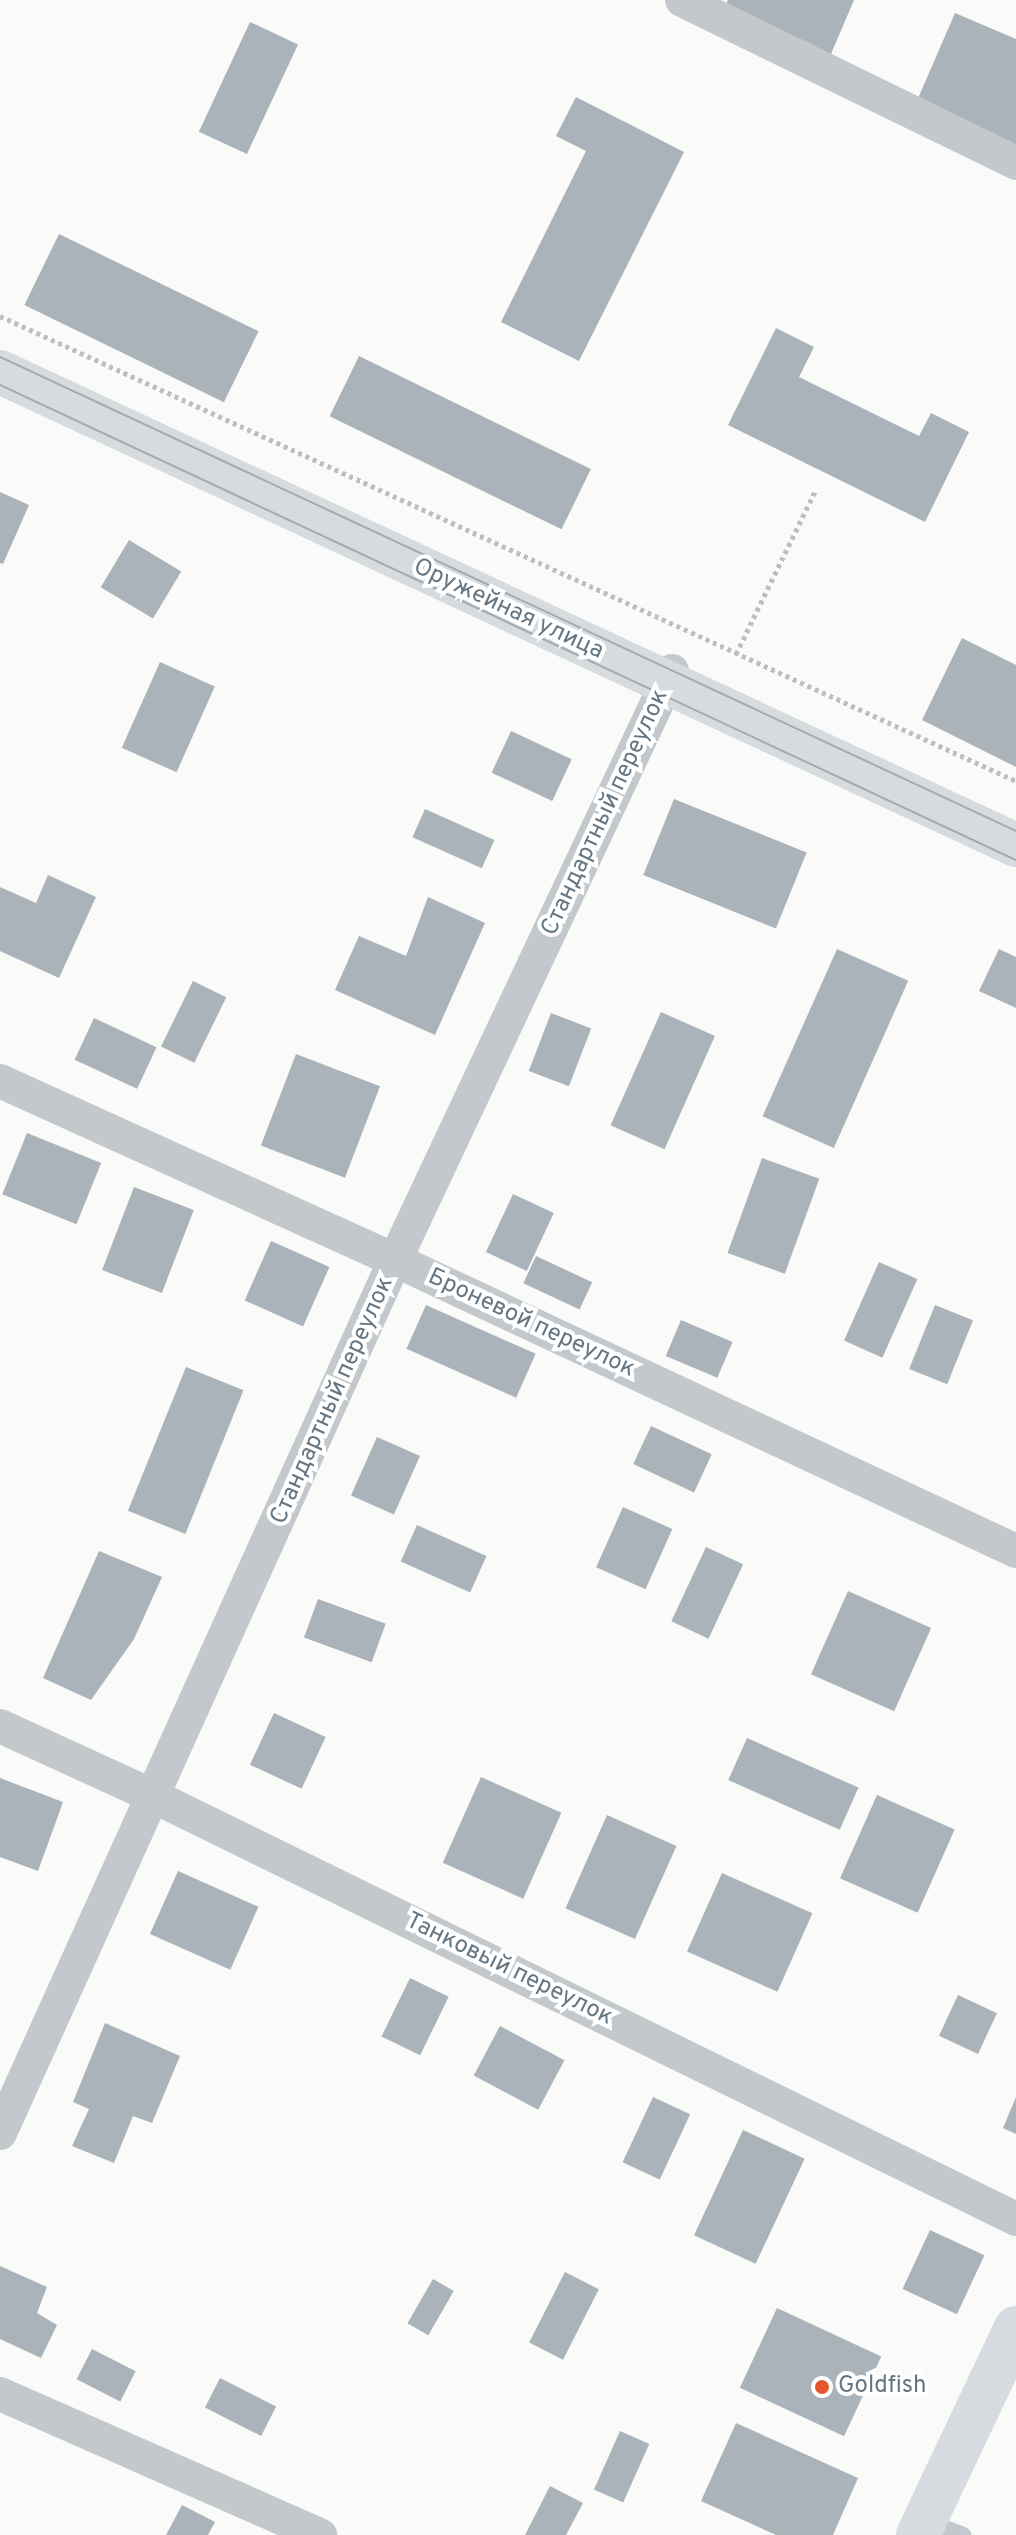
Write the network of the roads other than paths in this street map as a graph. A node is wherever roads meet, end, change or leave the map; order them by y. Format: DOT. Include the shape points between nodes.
graph roads {
  1 [pos="682,0"];
  2 [pos="1016,163"];
  3 [pos="0,372"];
  4 [pos="670,678"];
  5 [pos="1016,845"];
  6 [pos="0,1081"];
  7 [pos="395,1260"];
  8 [pos="1016,1551"];
  9 [pos="0,1726"];
  10 [pos="155,1797"];
  11 [pos="0,2133"];
  12 [pos="1016,2219"];
  13 [pos="1016,2328"];
  14 [pos="0,2394"];
  15 [pos="935,2530"];
  16 [pos="320,2535"];
  1 -- 2 [label="street"];
  3 -- 4 [label="street, Оружейная улица"];
  4 -- 5 [label="street, Оружейная улица"];
  4 -- 7 [label="street, Стандартный переулок"];
  6 -- 7 [label="street, Броневой переулок"];
  7 -- 8 [label="street, Броневой переулок"];
  7 -- 10 [label="street, Стандартный переулок"];
  9 -- 10 [label="street, Танковый переулок"];
  10 -- 11 [label="street, Стандартный переулок"];
  10 -- 12 [label="street, Танковый переулок"];
  13 -- 15 [label="street"];
  14 -- 16 [label="street"];
}
